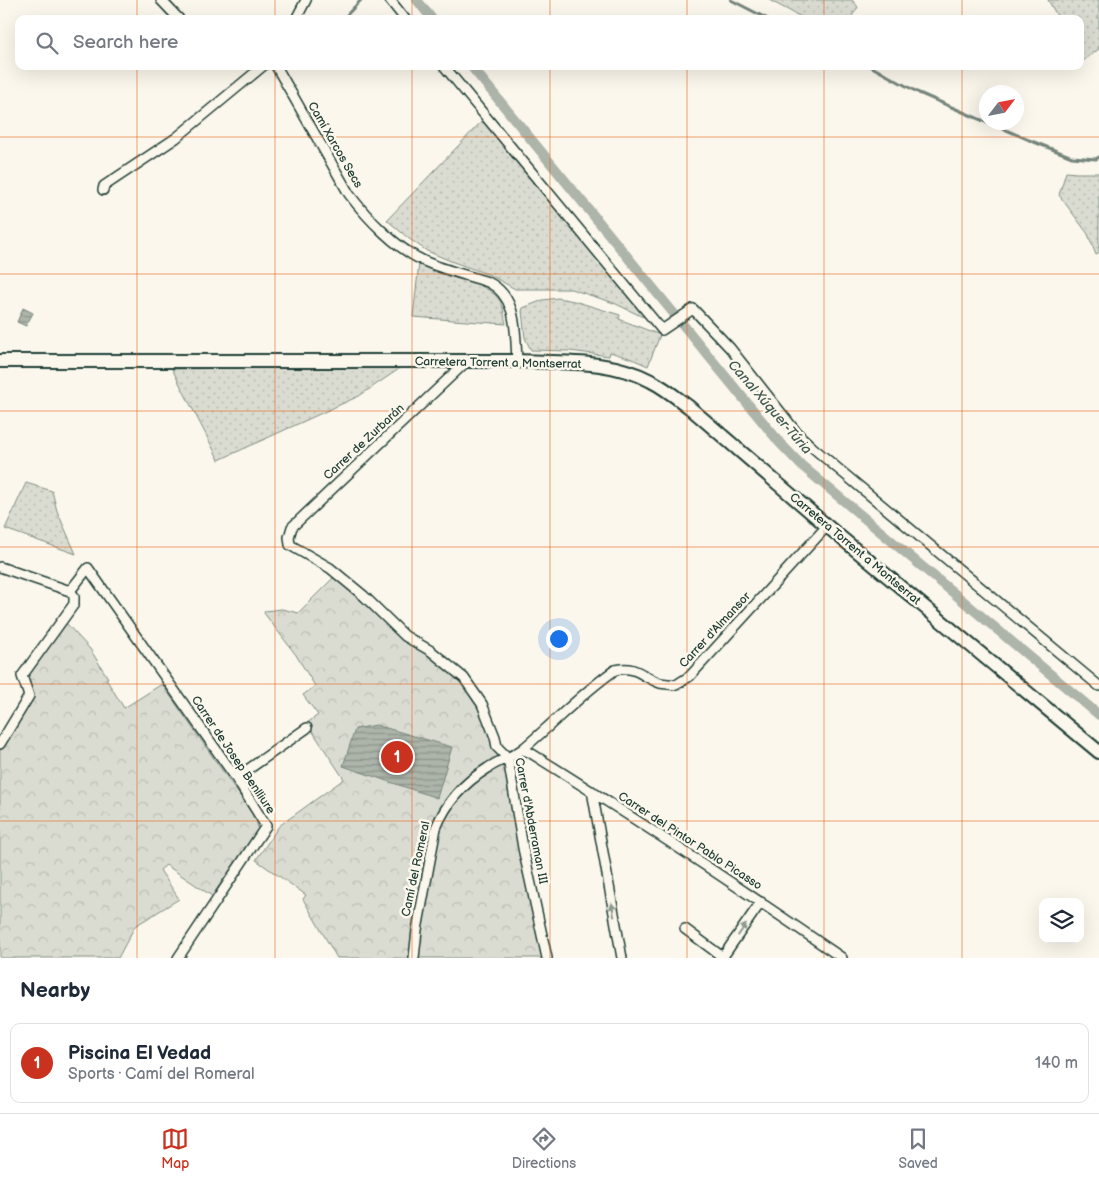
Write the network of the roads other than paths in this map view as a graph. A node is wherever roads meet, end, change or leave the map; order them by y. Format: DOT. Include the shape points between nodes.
graph roads {
  1 [pos="161,0"];
  2 [pos="306,0"];
  3 [pos="390,0"];
  4 [pos="175,15"];
  5 [pos="298,15"];
  6 [pos="402,15"];
  7 [pos="258,70"];
  8 [pos="278,70"];
  9 [pos="447,70"];
  10 [pos="103,190"];
  11 [pos="517,361"];
  12 [pos="0,362"];
  13 [pos="466,362"];
  14 [pos="827,526"];
  15 [pos="290,545"];
  16 [pos="0,566"];
  17 [pos="70,591"];
  18 [pos="1099,686"];
  19 [pos="307,728"];
  20 [pos="0,744"];
  21 [pos="522,750"];
  22 [pos="1099,752"];
  23 [pos="508,758"];
  24 [pos="236,778"];
  25 [pos="592,791"];
  26 [pos="761,902"];
  27 [pos="685,930"];
  28 [pos="178,958"];
  29 [pos="414,958"];
  30 [pos="546,958"];
  31 [pos="622,958"];
  32 [pos="723,958"];
  33 [pos="842,958"];
  1 -- 4 [label="street"];
  2 -- 5 [label="street"];
  3 -- 6 [label="street"];
  7 -- 10 [label="street" via="176,138 104,186"];
  8 -- 11 [label="street, Camí Xarcos Secs" via="349,194 375,224 423,261 488,282 504,294 512,311"];
  9 -- 18 [label="street" via="662,330 693,309 730,348 797,433 812,447"];
  11 -- 13 [label="main road, Carretera Torrent a Montserrat"];
  11 -- 14 [label="main road, Carretera Torrent a Montserrat" via="595,364 627,370 650,380 689,407"];
  12 -- 13 [label="main road, Carretera Torrent a Montserrat"];
  13 -- 15 [label="street, Carrer de Zurbarán" via="292,527"];
  14 -- 21 [label="street, Carrer d'Almansor" via="690,676 676,685 659,682 632,669 615,670"];
  14 -- 22 [label="main road, Carretera Torrent a Montserrat"];
  15 -- 23 [label="street, Carrer d'Abderraman III" via="330,568 405,636 431,651 464,678 482,704 497,747"];
  16 -- 17 [label="street"];
  17 -- 20 [label="street" via="74,604 22,676 29,696"];
  17 -- 24 [label="street, Carrer de Josep Benlliure" via="88,568"];
  19 -- 24 [label="street"];
  21 -- 23 [label="street, Carrer d'Almansor"];
  21 -- 25 [label="street, Carrer del Pintor Pablo Picasso"];
  23 -- 29 [label="street, Camí del Romeral" via="473,778 442,813 429,862"];
  23 -- 30 [label="street, Carrer d'Abderraman III"];
  24 -- 28 [label="street, Carrer de Josep Benlliure" via="266,826"];
  25 -- 26 [label="street, Carrer del Pintor Pablo Picasso"];
  31 -- 25 [label="street, one-way"];
  32 -- 26 [label="street, one-way"];
  26 -- 33 [label="street, Carrer del Pintor Pablo Picasso"];
  27 -- 32 [label="street"];
}
